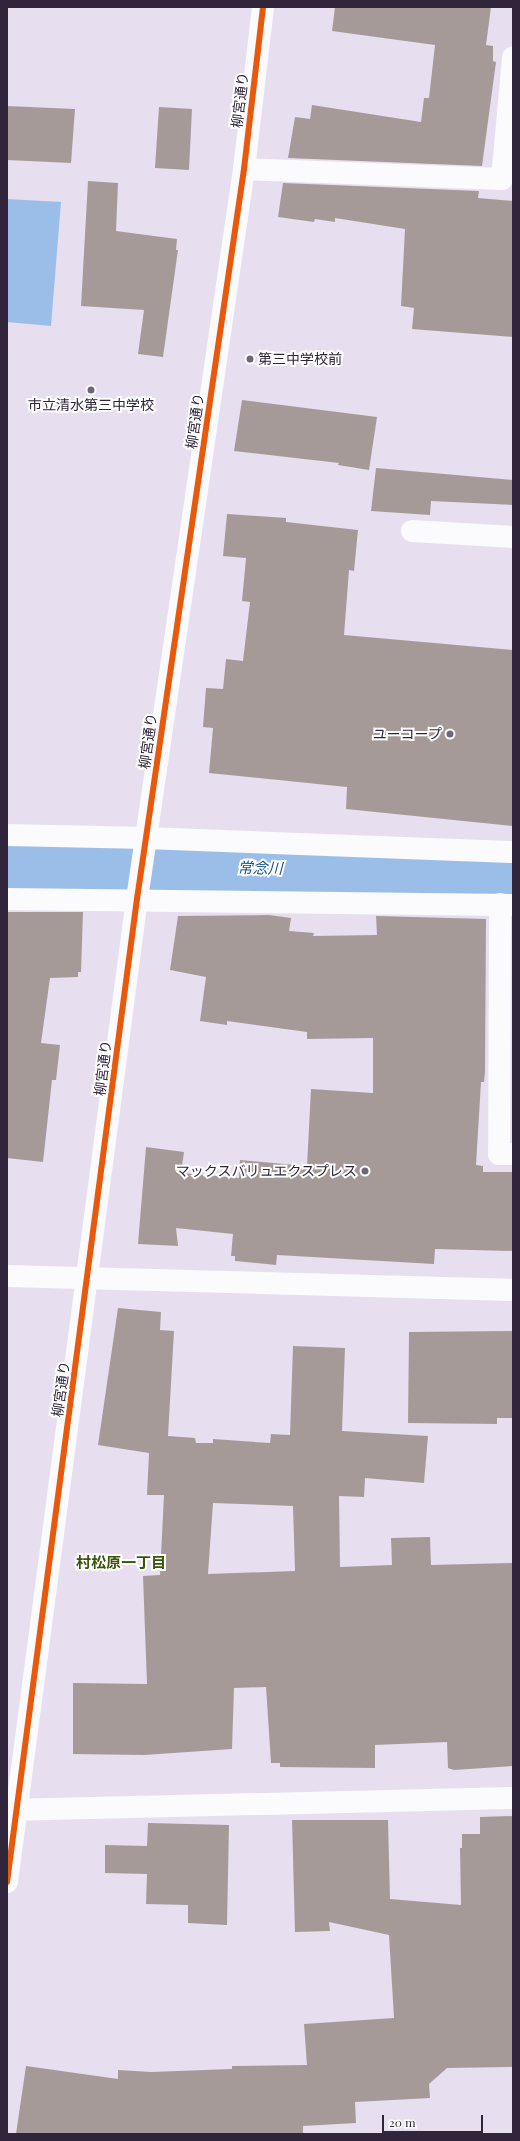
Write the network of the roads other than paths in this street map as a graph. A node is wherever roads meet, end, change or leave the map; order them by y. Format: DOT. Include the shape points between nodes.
graph roads {
  1 [pos="263,7"];
  2 [pos="513,57"];
  3 [pos="244,169"];
  4 [pos="412,530"];
  5 [pos="513,537"];
  6 [pos="7,835"];
  7 [pos="146,838"];
  8 [pos="513,852"];
  9 [pos="7,899"];
  10 [pos="137,899"];
  11 [pos="506,904"];
  12 [pos="513,1154"];
  13 [pos="7,1276"];
  14 [pos="88,1279"];
  15 [pos="513,1290"];
  16 [pos="513,1798"];
  17 [pos="12,1811"];
  18 [pos="7,1882"];
  1 -- 3 [label="street, 柳宮通り"];
  2 -- 3 [label="street" via="502,179"];
  3 -- 7 [label="street, 柳宮通り"];
  4 -- 5 [label="street"];
  6 -- 7 [label="street"];
  7 -- 8 [label="street"];
  7 -- 10 [label="street, 柳宮通り"];
  9 -- 10 [label="street"];
  10 -- 11 [label="street"];
  10 -- 14 [label="street, 柳宮通り"];
  11 -- 12 [label="street" via="499,1154"];
  13 -- 14 [label="street"];
  14 -- 15 [label="street"];
  14 -- 17 [label="street, 柳宮通り"];
  16 -- 17 [label="street"];
  17 -- 18 [label="street, 柳宮通り"];
}
